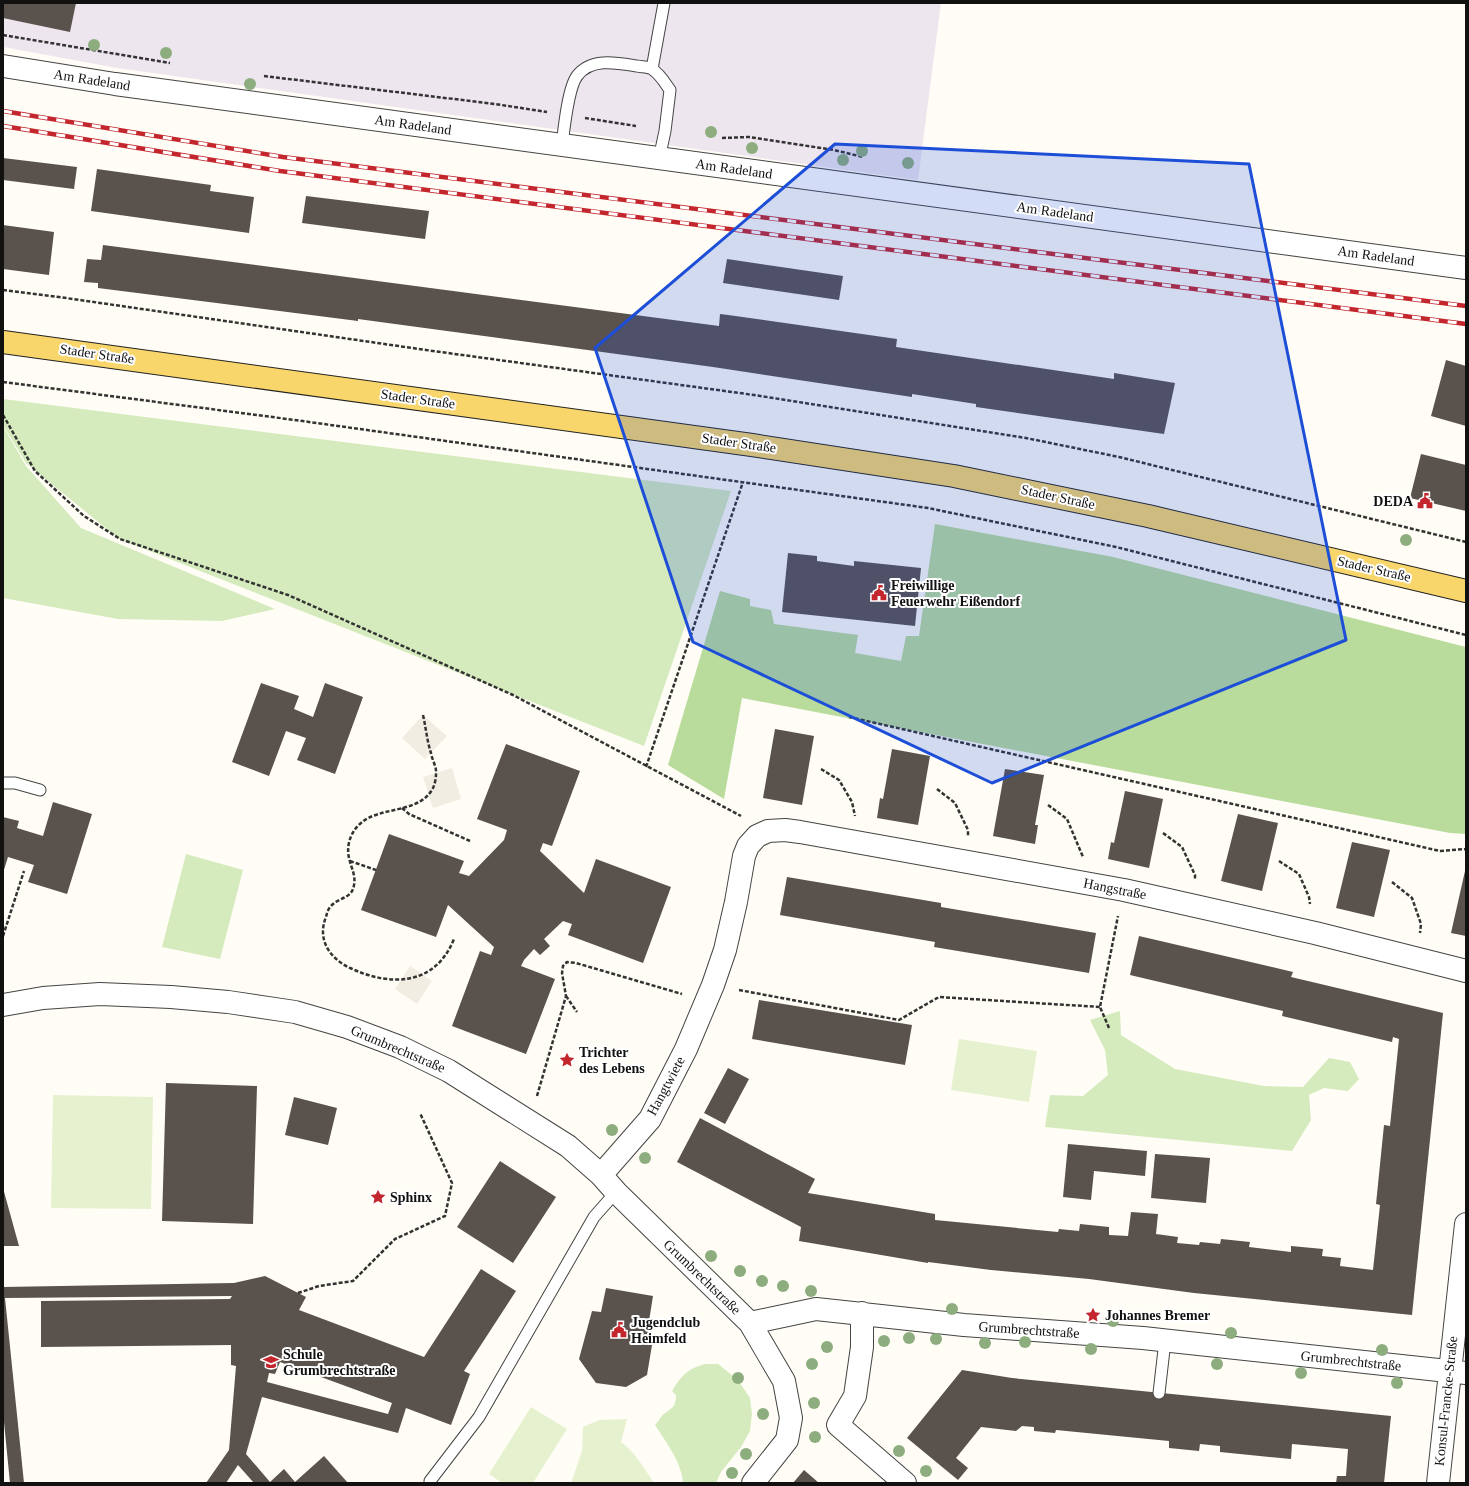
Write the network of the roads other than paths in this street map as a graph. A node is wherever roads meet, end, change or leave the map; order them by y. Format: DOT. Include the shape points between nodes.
graph roads {
  1 [pos="664,3"];
  2 [pos="3,66"];
  3 [pos="652,69"];
  4 [pos="562,145"];
  5 [pos="659,158"];
  6 [pos="1466,268"];
  7 [pos="3,342"];
  8 [pos="1466,591"];
  9 [pos="3,783"];
  10 [pos="40,790"];
  11 [pos="760,835"];
  12 [pos="1466,971"];
  13 [pos="3,1005"];
  14 [pos="601,1175"];
  15 [pos="616,1192"];
  16 [pos="1466,1224"];
  17 [pos="862,1313"];
  18 [pos="750,1323"];
  19 [pos="1165,1341"];
  20 [pos="1457,1373"];
  21 [pos="1159,1393"];
  22 [pos="430,1481"];
  23 [pos="753,1483"];
  24 [pos="905,1483"];
  25 [pos="1438,1483"];
  1 -- 3 [label="lane"];
  2 -- 4 [label="street, Am Radeland" via="115,84"];
  3 -- 4 [label="lane" via="610,62 590,65 577,76 573,87"];
  3 -- 5 [label="lane" via="670,90"];
  4 -- 5 [label="street, Am Radeland"];
  5 -- 6 [label="street, Am Radeland"];
  7 -- 8 [label="main road, Stader Straße" via="752,445 954,476 1148,516"];
  9 -- 10 [label="lane"];
  11 -- 12 [label="street, Hangstraße" via="768,831 785,830 1093,884"];
  11 -- 14 [label="street, Hangtwiete" via="748,846 744,856 725,950 686,1049 650,1119"];
  13 -- 14 [label="street, Grumbrechtstraße" via="43,998 100,994 228,1002 296,1012 347,1027 400,1047 449,1070 568,1146"];
  14 -- 15 [label="street, Grumbrechtstraße"];
  15 -- 18 [label="street, Grumbrechtstraße"];
  15 -- 22 [label="lane" via="594,1217 479,1417"];
  16 -- 20 [label="street, Konsul-Francke-Straße"];
  17 -- 18 [label="street, Grumbrechtstraße" via="816,1309"];
  17 -- 19 [label="street, Grumbrechtstraße" via="964,1325"];
  17 -- 24 [label="street" via="862,1347 855,1396 838,1425"];
  18 -- 23 [label="street" via="784,1381 791,1418 787,1440"];
  19 -- 20 [label="street, Grumbrechtstraße"];
  19 -- 21 [label="lane"];
  20 -- 25 [label="street, Konsul-Francke-Straße"];
}
